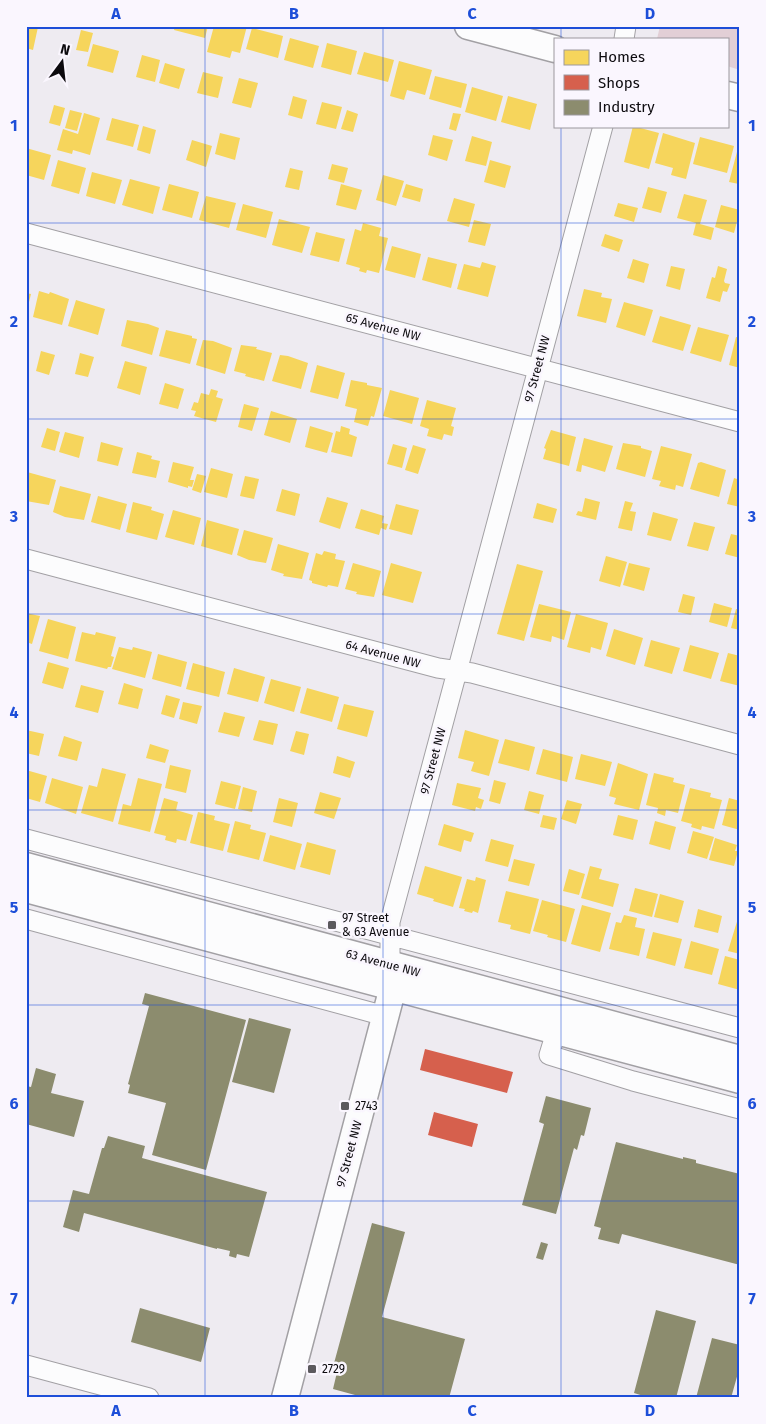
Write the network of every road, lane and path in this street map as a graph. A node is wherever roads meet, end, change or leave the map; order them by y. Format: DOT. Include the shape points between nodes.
graph roads {
  1 [pos="468,26"];
  2 [pos="554,49"];
  3 [pos="601,128"];
  4 [pos="26,232"];
  5 [pos="537,368"];
  6 [pos="740,422"];
  7 [pos="26,559"];
  8 [pos="457,671"];
  9 [pos="740,745"];
  10 [pos="26,839"];
  11 [pos="26,866"];
  12 [pos="26,889"];
  13 [pos="26,919"];
  14 [pos="389,936"];
  15 [pos="391,976"];
  16 [pos="386,1016"];
  17 [pos="740,1028"];
  18 [pos="556,1032"];
  19 [pos="740,1059"];
  20 [pos="740,1080"];
  21 [pos="740,1109"];
  22 [pos="26,1365"];
  23 [pos="149,1398"];
  24 [pos="285,1398"];
  1 -- 2 [label="main road"];
  3 -- 5 [label="street, 97 Street NW"];
  4 -- 5 [label="street, 65 Avenue NW"];
  5 -- 6 [label="street, 65 Avenue NW"];
  5 -- 8 [label="street, 97 Street NW"];
  7 -- 8 [label="street, 64 Avenue NW"];
  8 -- 9 [label="street, 64 Avenue NW"];
  8 -- 14 [label="street, 97 Street NW" via="390,922"];
  10 -- 14 [label="street"];
  11 -- 15 [label="main road, 63 Avenue NW"];
  12 -- 15 [label="main road, 63 Avenue NW"];
  13 -- 16 [label="street"];
  14 -- 15 [label="street, 97 Street NW"];
  14 -- 17 [label="street"];
  15 -- 16 [label="main road, 97 Street NW"];
  15 -- 18 [label="main road, 63 Avenue NW"];
  15 -- 19 [label="main road, 63 Avenue NW"];
  16 -- 24 [label="main road, 97 Street NW"];
  18 -- 20 [label="main road, 63 Avenue NW"];
  18 -- 21 [label="street" via="549,1055"];
  22 -- 23 [label="street"];
}
